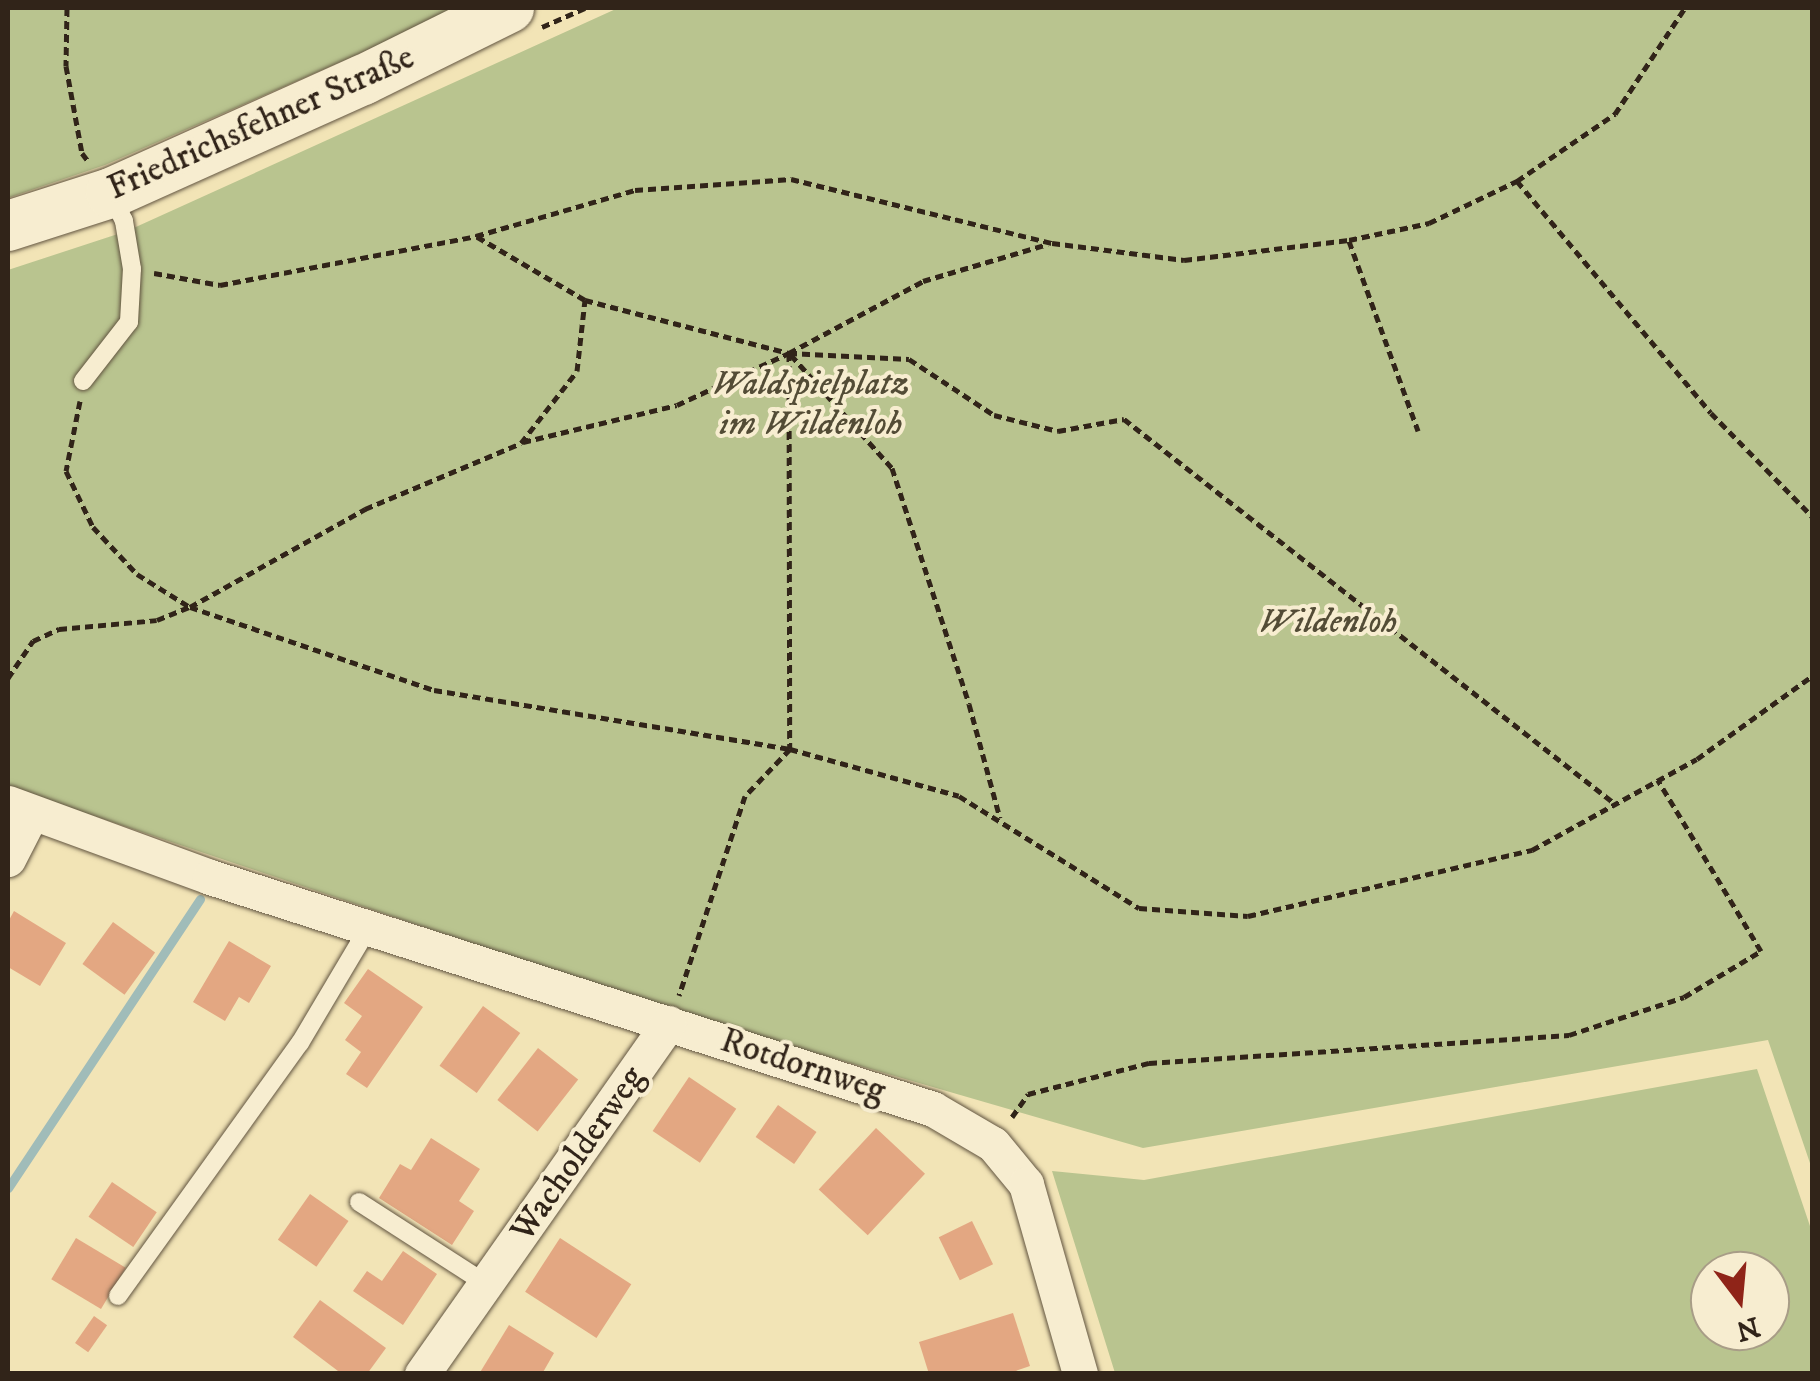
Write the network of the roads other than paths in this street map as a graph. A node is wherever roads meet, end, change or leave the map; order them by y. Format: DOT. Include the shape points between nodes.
graph roads {
  1 [pos="509,8"];
  2 [pos="111,193"];
  3 [pos="8,226"];
  4 [pos="84,382"];
  5 [pos="20,808"];
  6 [pos="8,859"];
  7 [pos="369,927"];
  8 [pos="670,1023"];
  9 [pos="359,1202"];
  10 [pos="486,1284"];
  11 [pos="118,1296"];
  12 [pos="422,1374"];
  13 [pos="1080,1374"];
  1 -- 2 [label="main road, Friedrichsfehner Straße"];
  2 -- 3 [label="main road, Friedrichsfehner Straße"];
  2 -- 4 [label="lane" via="124,221 132,269 128,322"];
  5 -- 6 [label="street"];
  5 -- 7 [label="street, Rotdornweg"];
  7 -- 8 [label="street, Rotdornweg"];
  7 -- 11 [label="lane" via="300,1043"];
  8 -- 10 [label="street, Wacholderweg"];
  8 -- 13 [label="street, Rotdornweg" via="932,1108 994,1144 1026,1184"];
  9 -- 10 [label="lane"];
  10 -- 12 [label="street, Wacholderweg"];
}
